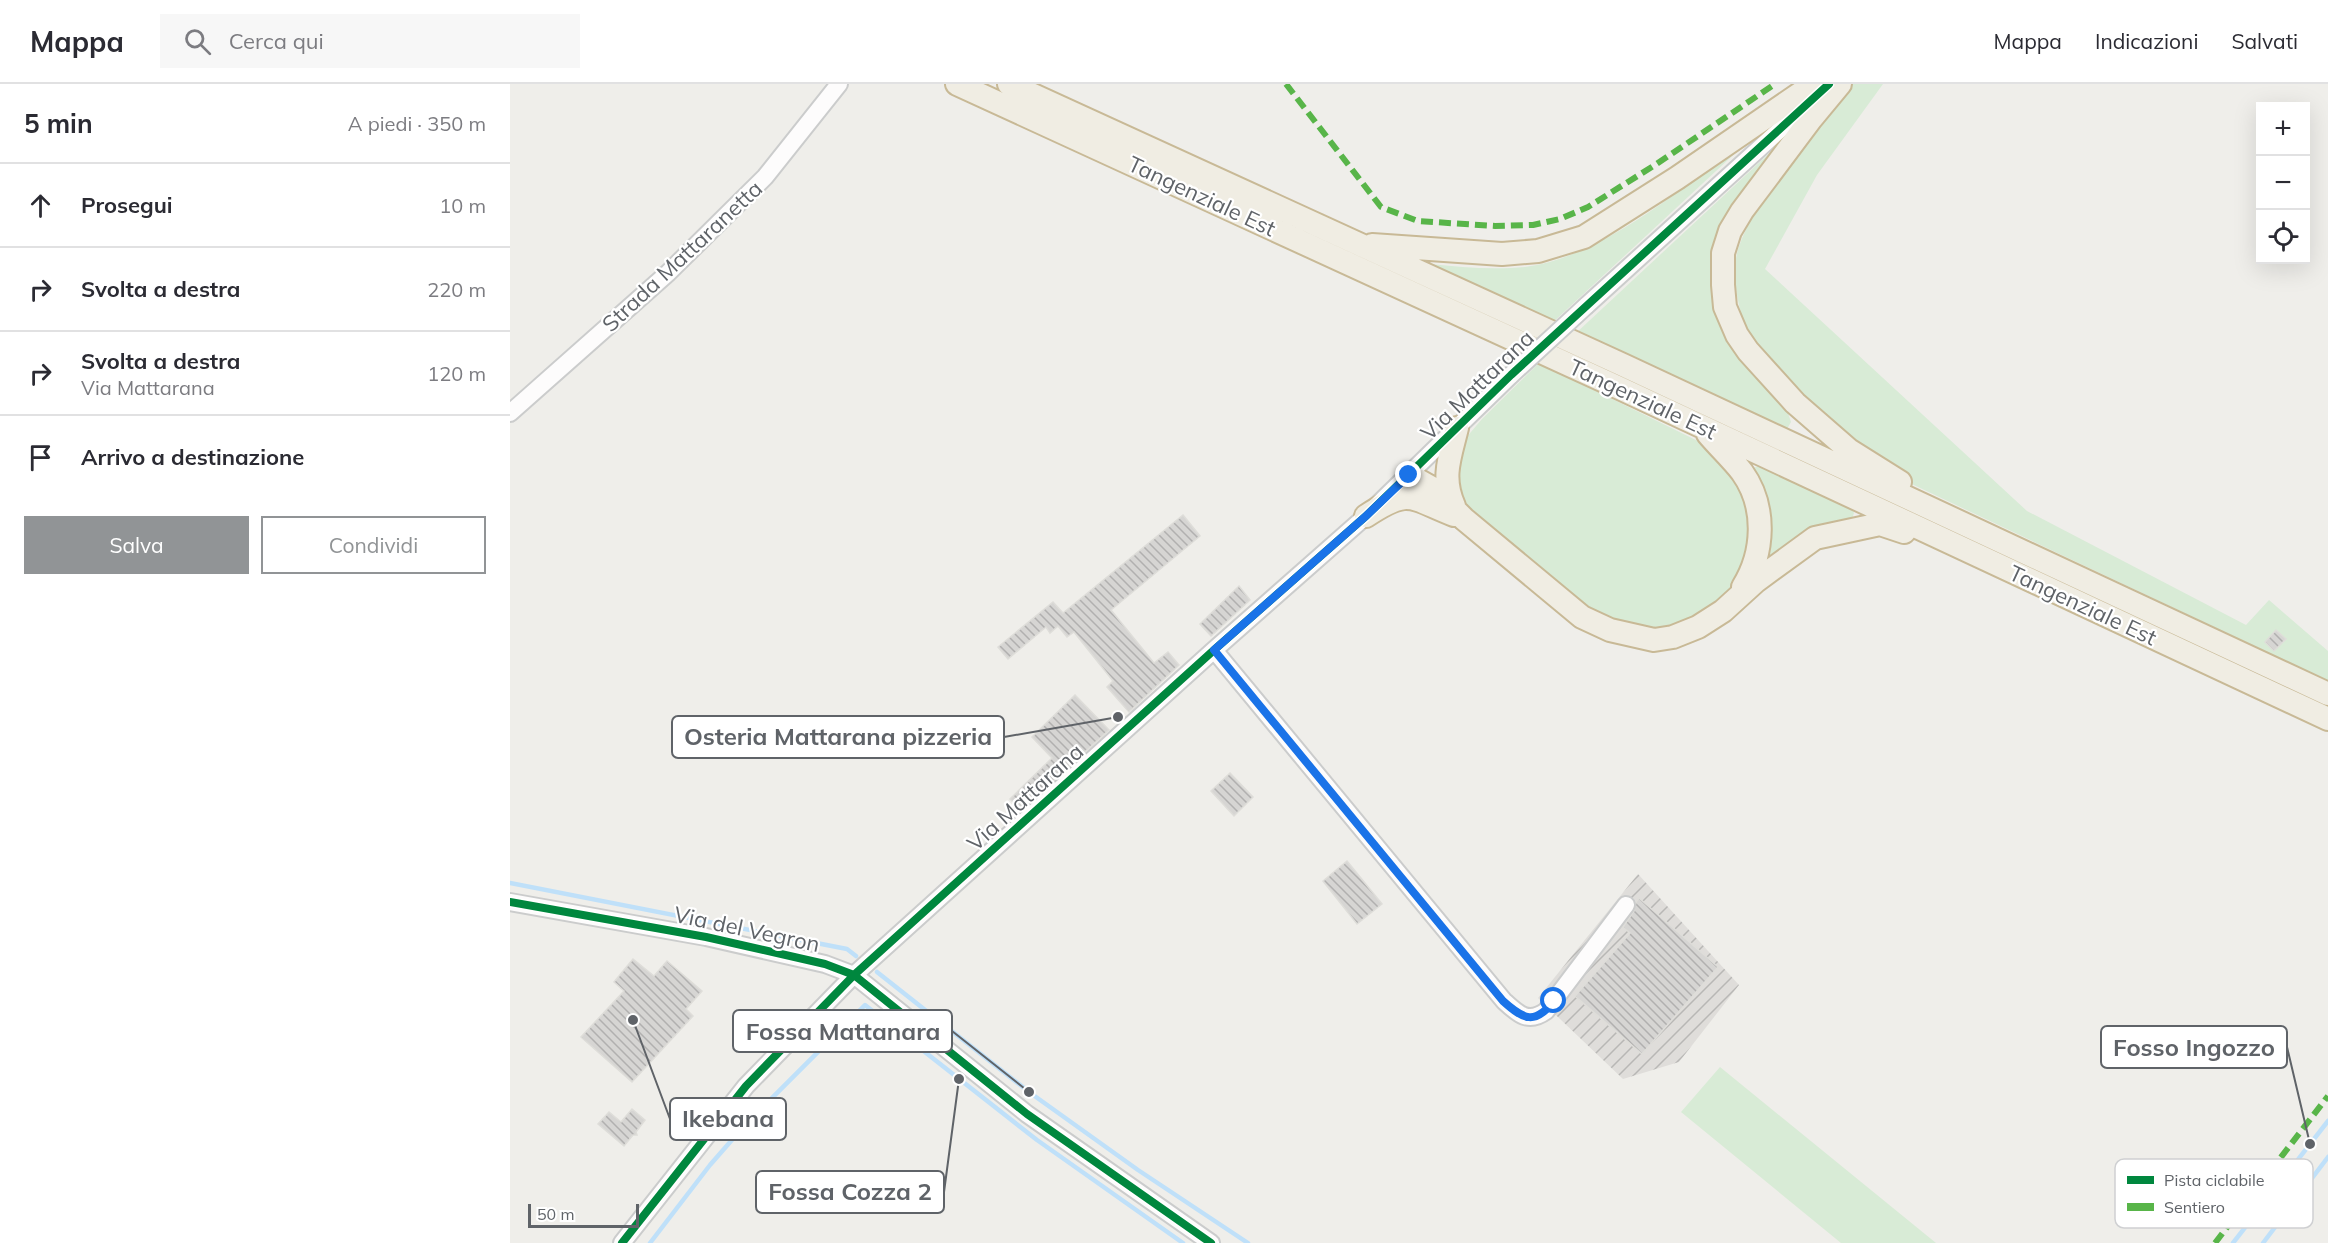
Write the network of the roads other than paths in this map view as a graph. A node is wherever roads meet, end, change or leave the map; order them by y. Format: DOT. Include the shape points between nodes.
graph roads {
  1 [pos="839,84"];
  2 [pos="957,84"];
  3 [pos="1010,84"];
  4 [pos="1814,84"];
  5 [pos="1829,84"];
  6 [pos="1840,84"];
  7 [pos="1358,244"];
  8 [pos="510,413"];
  9 [pos="1701,426"];
  10 [pos="1458,428"];
  11 [pos="1409,475"];
  12 [pos="1421,501"];
  13 [pos="1366,516"];
  14 [pos="1464,519"];
  15 [pos="1975,530"];
  16 [pos="2007,570"];
  17 [pos="1737,597"];
  18 [pos="1214,650"];
  19 [pos="2328,694"];
  20 [pos="2328,719"];
  21 [pos="510,902"];
  22 [pos="1626,905"];
  23 [pos="854,975"];
  24 [pos="622,1243"];
  25 [pos="1211,1243"];
  1 -- 8 [label="street, Strada Mattaranetta" via="765,177 668,273"];
  2 -- 9 [label="highway, Tangenziale Est"];
  3 -- 7 [label="highway, Tangenziale Est"];
  4 -- 7 [label="highway" via="1584,237 1538,251 1503,254"];
  5 -- 10 [label="street, Via Mattarana, bridge"];
  6 -- 15 [label="highway" via="1730,231 1723,253 1725,307 1748,351 1795,403 1850,450"];
  7 -- 15 [label="highway, Tangenziale Est"];
  9 -- 16 [label="highway, Tangenziale Est"];
  9 -- 17 [label="highway" via="1743,473 1759,518 1760,539 1754,570"];
  10 -- 11 [label="street, Via Mattarana"];
  10 -- 14 [label="highway" via="1446,478 1453,506"];
  11 -- 12 [label="highway"];
  11 -- 13 [label="street, Via Mattarana"];
  11 -- 14 [label="highway" via="1434,489"];
  12 -- 13 [label="highway" via="1395,499"];
  12 -- 14 [label="highway"];
  13 -- 18 [label="street, Via Mattarana"];
  14 -- 17 [label="highway" via="1582,617 1610,630 1654,640 1673,637 1698,627"];
  15 -- 19 [label="highway, Tangenziale Est"];
  16 -- 17 [label="highway" via="1880,524 1815,537"];
  16 -- 20 [label="highway, Tangenziale Est"];
  18 -- 22 [label="street" via="1516,1012 1529,1018 1546,1011"];
  18 -- 23 [label="street, Via Mattarana"];
  21 -- 23 [label="street, Via del Vegron" via="706,937 825,964"];
  23 -- 24 [label="street, Via Mattarana" via="746,1086"];
  23 -- 25 [label="street, Via del Vegron" via="1028,1114"];
}
